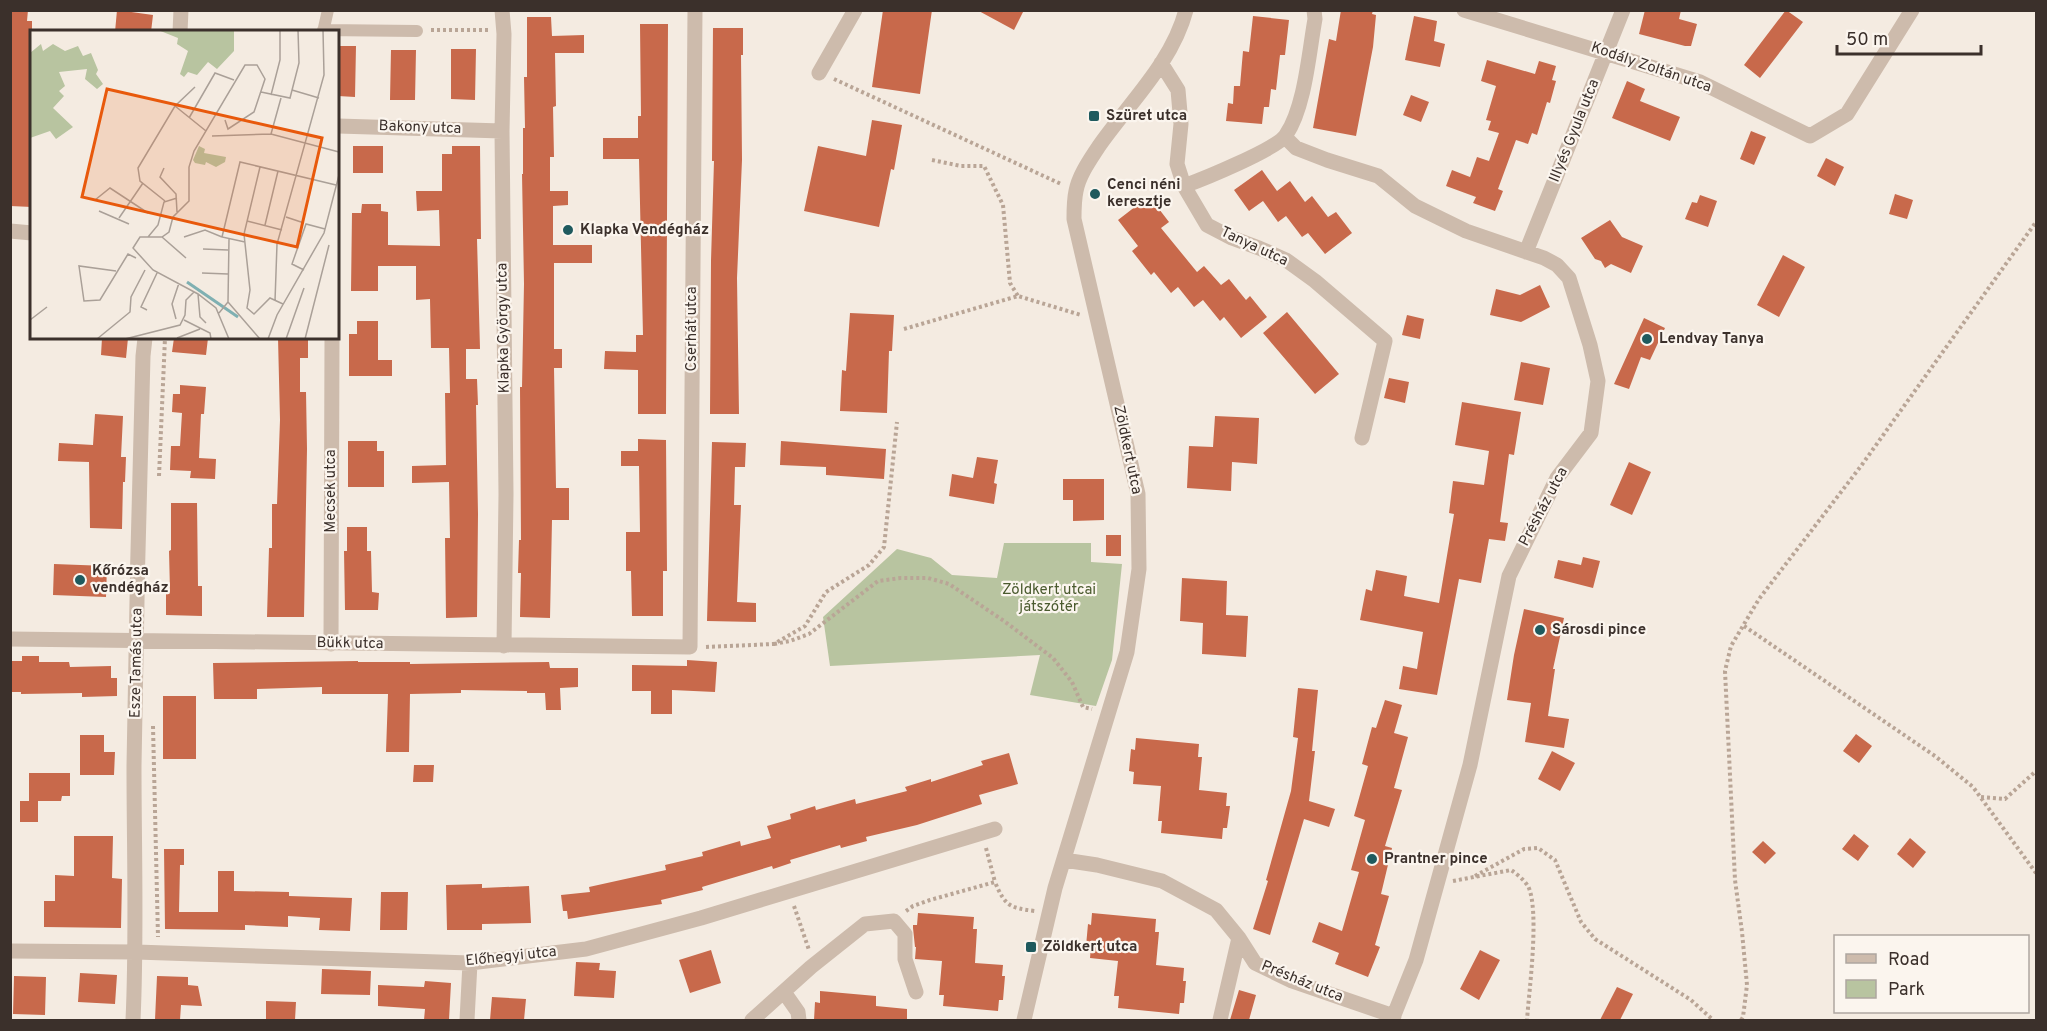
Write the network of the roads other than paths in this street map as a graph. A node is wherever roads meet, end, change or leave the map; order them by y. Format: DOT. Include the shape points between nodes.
graph roads {
  1 [pos="181,10"];
  2 [pos="328,10"];
  3 [pos="502,10"];
  4 [pos="695,10"];
  5 [pos="855,10"];
  6 [pos="1186,10"];
  7 [pos="1314,10"];
  8 [pos="1464,10"];
  9 [pos="1623,10"];
  10 [pos="1912,10"];
  11 [pos="180,30"];
  12 [pos="323,30"];
  13 [pos="417,30"];
  14 [pos="339,31"];
  15 [pos="1607,53"];
  16 [pos="1161,63"];
  17 [pos="819,73"];
  18 [pos="339,126"];
  19 [pos="502,131"];
  20 [pos="1285,137"];
  21 [pos="1184,186"];
  22 [pos="10,231"];
  23 [pos="30,233"];
  24 [pos="1526,252"];
  25 [pos="145,339"];
  26 [pos="332,339"];
  27 [pos="1362,438"];
  28 [pos="10,639"];
  29 [pos="137,641"];
  30 [pos="331,644"];
  31 [pos="504,646"];
  32 [pos="690,647"];
  33 [pos="989,831"];
  34 [pos="1064,860"];
  35 [pos="1239,938"];
  36 [pos="10,951"];
  37 [pos="136,952"];
  38 [pos="470,963"];
  39 [pos="784,992"];
  40 [pos="916,992"];
  41 [pos="1393,1018"];
  42 [pos="133,1020"];
  43 [pos="467,1020"];
  44 [pos="752,1020"];
  45 [pos="799,1020"];
  46 [pos="1024,1020"];
  47 [pos="1220,1020"];
  1 -- 11 [label="street"];
  2 -- 12 [label="lane"];
  3 -- 19 [label="street, Klapka György utca"];
  4 -- 32 [label="street, Cserhát utca"];
  5 -- 17 [label="street"];
  6 -- 16 [label="street, Zöldkert utca" via="1176,39"];
  7 -- 20 [label="street" via="1301,96"];
  8 -- 15 [label="street, Kodály Zoltán utca"];
  9 -- 15 [label="street, Illyés Gyula utca"];
  10 -- 15 [label="street, Kodály Zoltán utca" via="1847,114 1810,136 1701,82"];
  13 -- 14 [label="lane"];
  15 -- 24 [label="street, Illyés Gyula utca"];
  16 -- 21 [label="street, Tanya utca" via="1178,90 1181,124 1177,164"];
  16 -- 34 [label="street, Zöldkert utca" via="1086,166 1076,191 1074,219 1138,494 1139,569 1127,652"];
  18 -- 19 [label="street, Bakony utca"];
  19 -- 31 [label="street, Klapka György utca"];
  20 -- 21 [label="street" via="1244,161"];
  20 -- 24 [label="street, Présház utca" via="1296,148 1378,176 1415,206 1466,231"];
  21 -- 27 [label="street, Tanya utca" via="1207,225 1286,260 1385,341"];
  22 -- 23 [label="street"];
  24 -- 41 [label="street, Présház utca" via="1544,258 1569,278 1598,381 1591,433 1557,478 1509,576 1470,765 1416,960"];
  25 -- 29 [label="street, Esze Tamás utca"];
  26 -- 30 [label="street, Mecsek utca"];
  28 -- 29 [label="street, Bükk utca"];
  29 -- 30 [label="street, Bükk utca"];
  29 -- 37 [label="street, Esze Tamás utca"];
  30 -- 31 [label="street, Bükk utca"];
  31 -- 32 [label="street, Bükk utca"];
  33 -- 38 [label="street, Előhegyi utca" via="586,949"];
  34 -- 35 [label="street, Présház utca" via="1162,881 1216,910"];
  34 -- 46 [label="street, Zöldkert utca"];
  35 -- 41 [label="street, Présház utca" via="1255,963 1292,981"];
  35 -- 47 [label="street"];
  36 -- 37 [label="street, Előhegyi utca"];
  37 -- 38 [label="street, Előhegyi utca"];
  37 -- 42 [label="street, Esze Tamás utca"];
  38 -- 43 [label="street"];
  39 -- 40 [label="street" via="865,924 894,921 905,934 905,959"];
  39 -- 44 [label="street"];
  39 -- 45 [label="street"];
}
